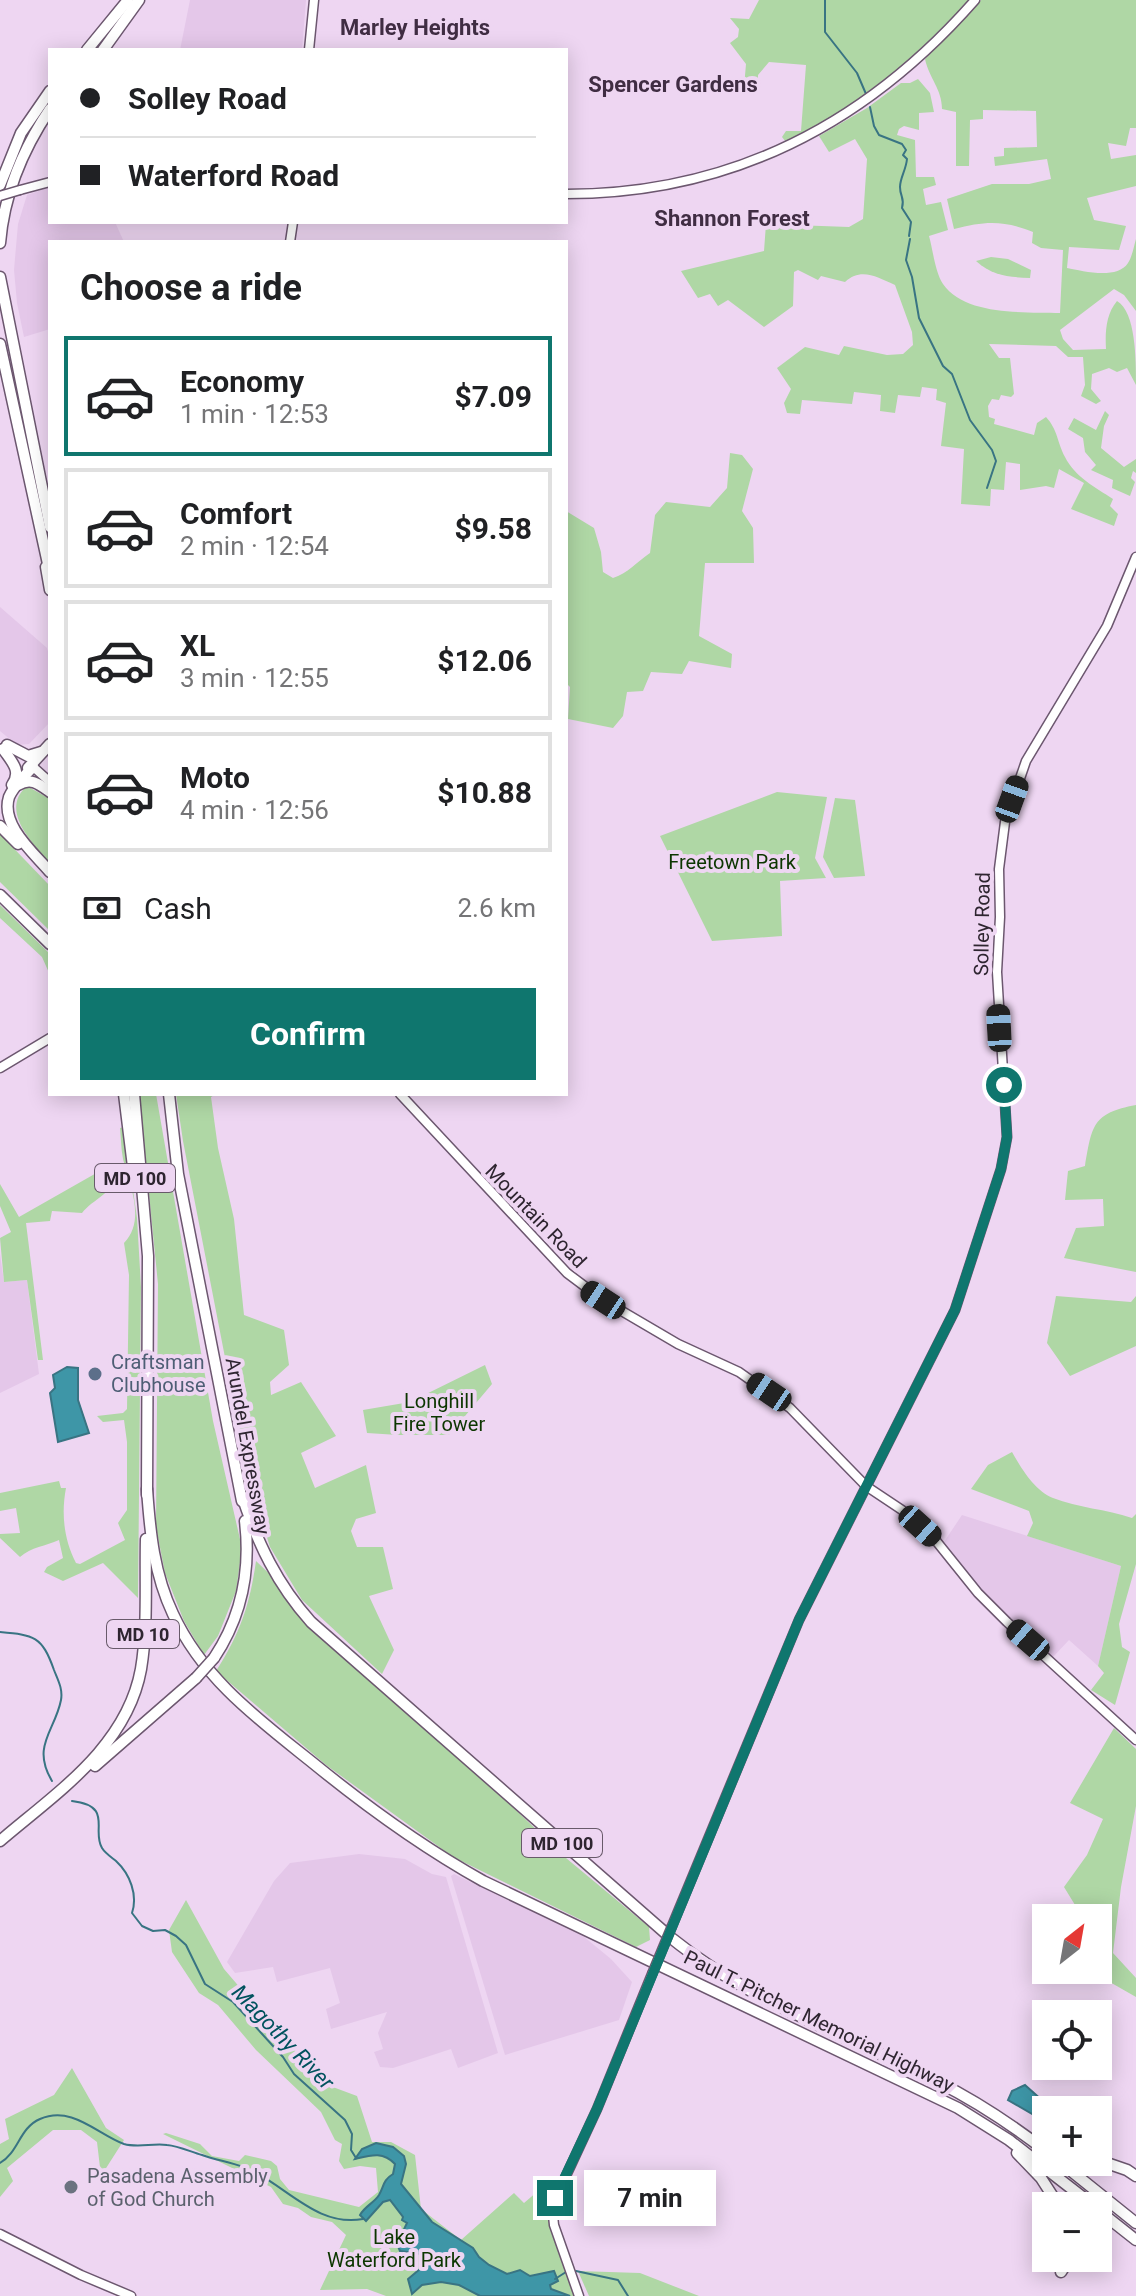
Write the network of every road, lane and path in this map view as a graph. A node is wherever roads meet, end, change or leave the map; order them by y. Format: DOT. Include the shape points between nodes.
graph roads {
  1 [pos="128,0"];
  2 [pos="139,0"];
  3 [pos="314,0"];
  4 [pos="975,0"];
  5 [pos="89,48"];
  6 [pos="104,48"];
  7 [pos="309,48"];
  8 [pos="48,94"];
  9 [pos="48,112"];
  10 [pos="48,183"];
  11 [pos="0,185"];
  12 [pos="568,194"];
  13 [pos="0,196"];
  14 [pos="0,243"];
  15 [pos="0,277"];
  16 [pos="0,344"];
  17 [pos="37,514"];
  18 [pos="48,517"];
  19 [pos="1136,557"];
  20 [pos="48,564"];
  21 [pos="48,578"];
  22 [pos="3,745"];
  23 [pos="48,745"];
  24 [pos="48,745"];
  25 [pos="30,769"];
  26 [pos="48,781"];
  27 [pos="12,788"];
  28 [pos="48,790"];
  29 [pos="48,791"];
  30 [pos="0,793"];
  31 [pos="0,826"];
  32 [pos="48,872"];
  33 [pos="48,872"];
  34 [pos="0,895"];
  35 [pos="48,942"];
  36 [pos="48,1039"];
  37 [pos="0,1068"];
  38 [pos="124,1096"];
  39 [pos="134,1096"];
  40 [pos="161,1096"];
  41 [pos="169,1096"];
  42 [pos="402,1096"];
  43 [pos="178,1174"];
  44 [pos="147,1261"];
  45 [pos="866,1486"];
  46 [pos="147,1489"];
  47 [pos="242,1496"];
  48 [pos="1136,1740"];
  49 [pos="0,1841"];
  50 [pos="0,1848"];
  51 [pos="977,2103"];
  52 [pos="958,2108"];
  53 [pos="1032,2133"];
  54 [pos="1032,2141"];
  55 [pos="1112,2165"];
  56 [pos="1133,2173"];
  57 [pos="1077,2176"];
  58 [pos="1050,2192"];
  59 [pos="1076,2192"];
  60 [pos="1112,2221"];
  61 [pos="1136,2223"];
  62 [pos="0,2234"];
  63 [pos="1136,2240"];
  64 [pos="131,2296"];
  65 [pos="579,2296"];
  1 -- 5 [label="highway"];
  2 -- 6 [label="highway"];
  3 -- 7 [label="main road"];
  4 -- 12 [label="main road" via="894,80 808,136 692,178"];
  8 -- 11 [label="highway" via="21,133"];
  9 -- 14 [label="highway" via="15,175"];
  10 -- 13 [label="main road, bridge"];
  15 -- 18 [label="highway"];
  16 -- 17 [label="highway"];
  17 -- 20 [label="highway"];
  17 -- 21 [label="highway"];
  19 -- 45 [label="main road, Solley Road" via="1107,626 1028,756 1005,822 997,972 1006,1148 955,1310"];
  22 -- 23 [label="highway" via="28,756"];
  22 -- 25 [label="main road"];
  22 -- 27 [label="highway" via="17,771"];
  24 -- 25 [label="highway"];
  25 -- 26 [label="main road"];
  25 -- 27 [label="highway"];
  25 -- 28 [label="main road"];
  27 -- 29 [label="highway" via="29,781"];
  27 -- 30 [label="highway"];
  27 -- 32 [label="highway" via="8,818"];
  31 -- 33 [label="highway"];
  34 -- 35 [label="highway"];
  36 -- 37 [label="main road"];
  38 -- 44 [label="highway, MD 100"];
  39 -- 44 [label="highway, MD 10"];
  40 -- 43 [label="highway, MD 100"];
  41 -- 43 [label="highway, Arundel Expressway"];
  42 -- 45 [label="main road, Mountain Road" via="579,1284 769,1392"];
  43 -- 47 [label="highway, Arundel Expressway"];
  44 -- 46 [label="highway, MD 10"];
  45 -- 48 [label="main road, Mountain Road" via="937,1542 1007,1622"];
  45 -- 65 [label="main road, Solley Road, bridge" via="778,1668 597,2109 553,2202 552,2219"];
  46 -- 49 [label="highway, MD 10" via="142,1658 128,1709 89,1764"];
  46 -- 52 [label="highway, Paul T. Pitcher Memorial Highway" via="158,1575 195,1654 234,1699 357,1799 483,1881"];
  47 -- 50 [label="highway, Arundel Expressway, bridge" via="245,1584 237,1614 214,1658"];
  47 -- 51 [label="highway, Paul T. Pitcher Memorial Highway / MD 100" via="275,1575 311,1622 670,1937 751,1992"];
  51 -- 53 [label="highway"];
  51 -- 54 [label="highway, Paul T. Pitcher Memorial Highway / MD 100"];
  52 -- 58 [label="highway" via="1025,2160"];
  52 -- 59 [label="highway, Paul T. Pitcher Memorial Highway"];
  55 -- 56 [label="highway"];
  57 -- 61 [label="highway"];
  60 -- 63 [label="highway, Paul T. Pitcher Memorial Highway"];
  62 -- 64 [label="main road"];
}
